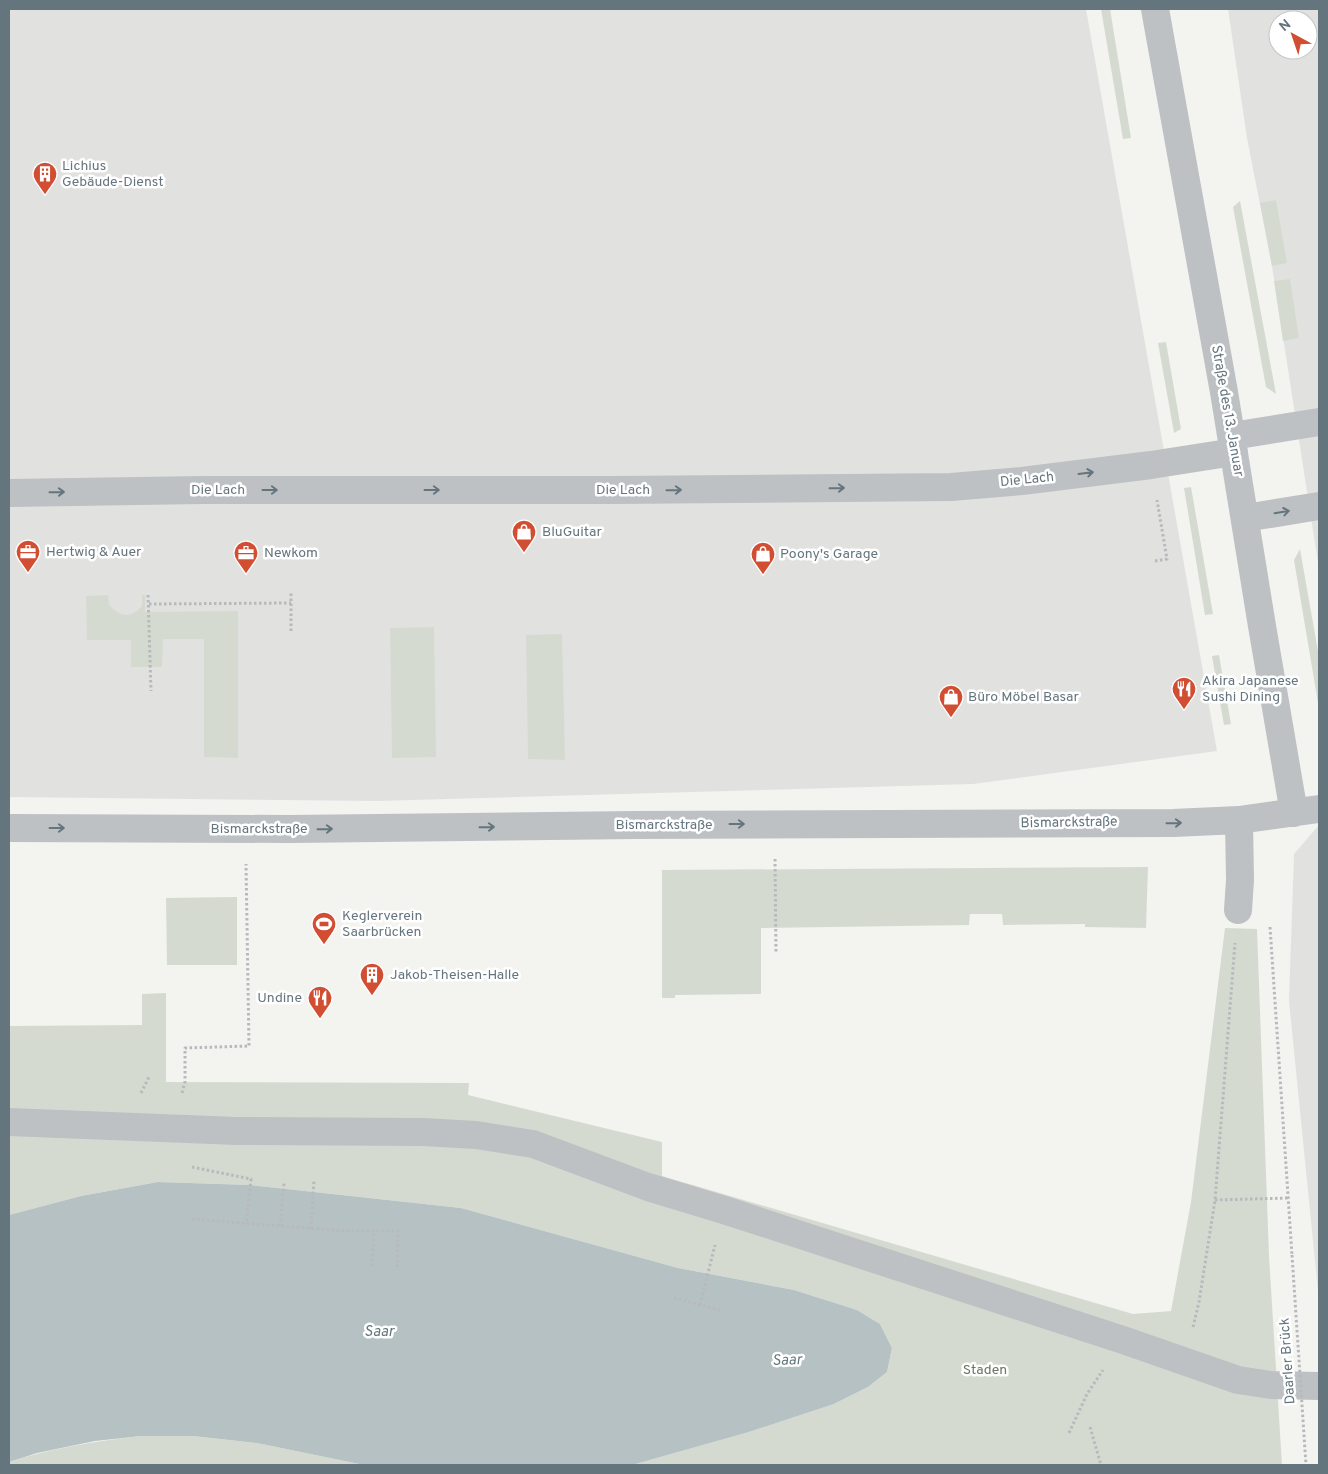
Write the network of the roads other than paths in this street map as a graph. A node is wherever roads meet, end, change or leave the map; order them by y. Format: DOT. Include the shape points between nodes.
graph roads {
  1 [pos="1155,9"];
  2 [pos="1319,422"];
  3 [pos="1233,444"];
  4 [pos="9,493"];
  5 [pos="1319,506"];
  6 [pos="1245,518"];
  7 [pos="1307,811"];
  8 [pos="1239,820"];
  9 [pos="9,828"];
  10 [pos="1238,910"];
  11 [pos="9,1122"];
  12 [pos="1319,1386"];
  1 -- 3 [label="street, Straße des 13. Januar"];
  2 -- 3 [label="street, Die Lach"];
  4 -- 3 [label="street, Die Lach, one-way" via="951,487 1151,466"];
  3 -- 6 [label="street, Straße des 13. Januar"];
  6 -- 5 [label="street, one-way"];
  6 -- 7 [label="street, Straße des 13. Januar"];
  7 -- 8 [label="street, Bismarckstraße"];
  9 -- 8 [label="street, Bismarckstraße, one-way" via="1173,823"];
  8 -- 10 [label="street"];
  11 -- 12 [label="street" via="238,1131 423,1132 476,1135 533,1144 648,1187 1238,1380 1271,1385"];
}
